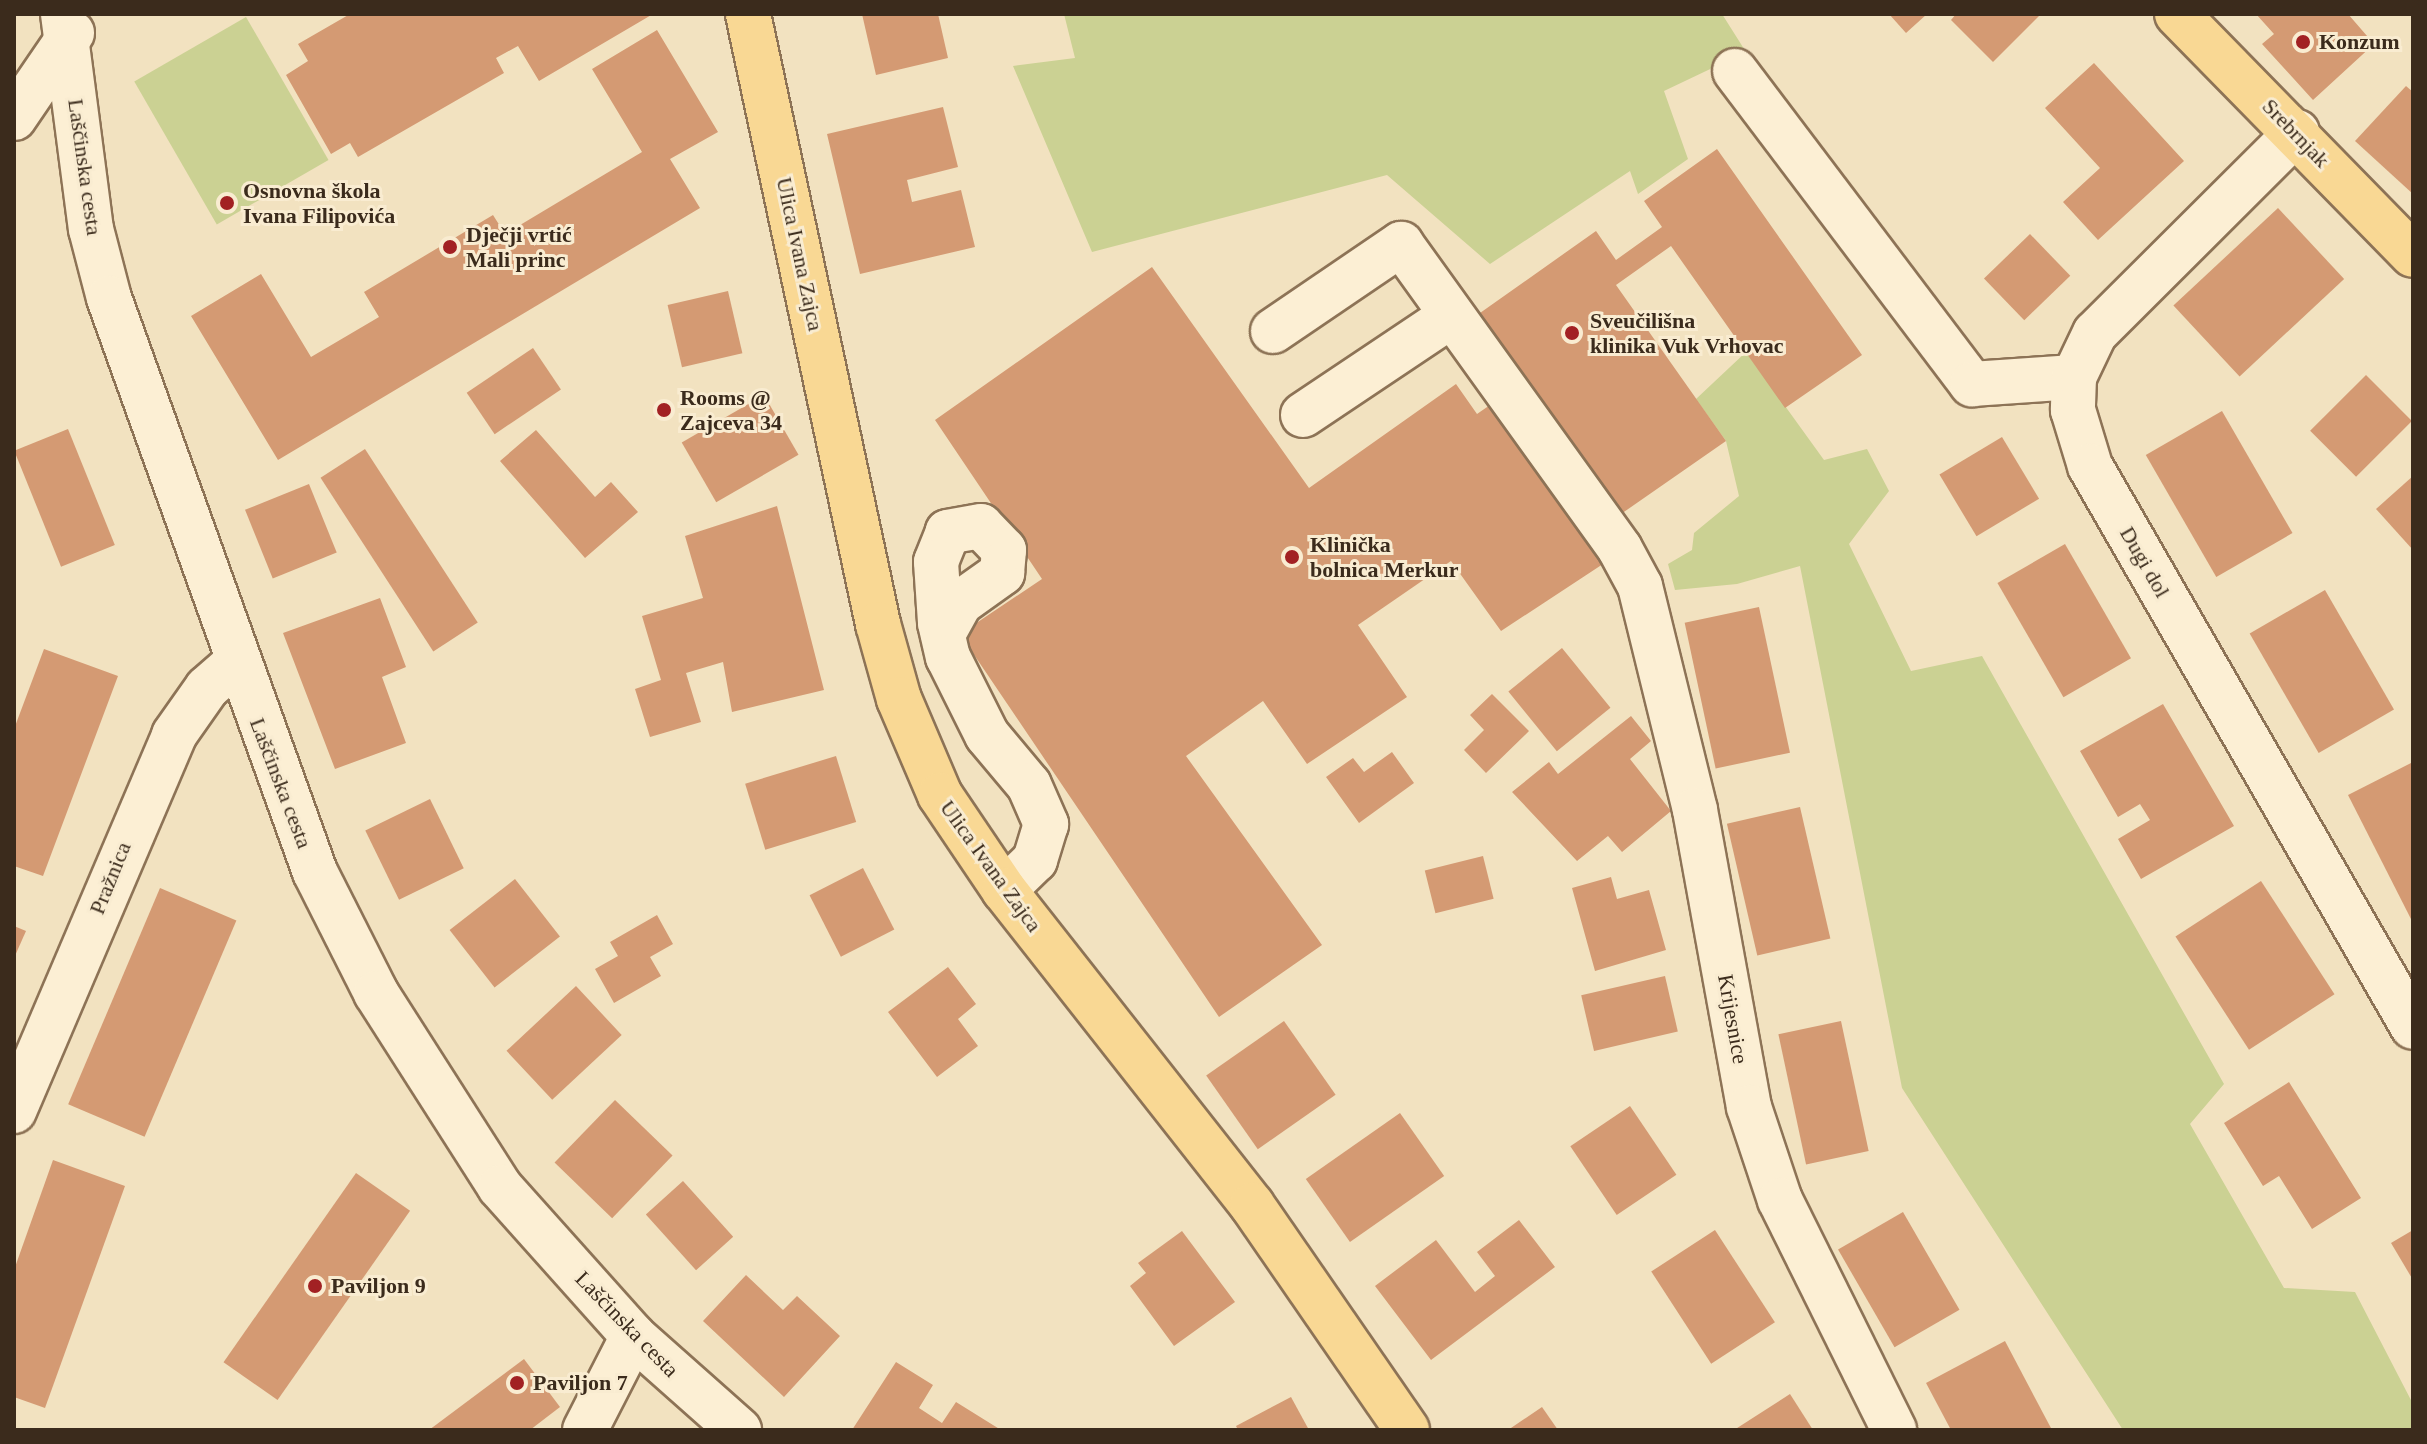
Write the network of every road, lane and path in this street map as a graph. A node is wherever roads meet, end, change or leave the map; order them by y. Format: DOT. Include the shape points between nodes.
graph roads {
  1 [pos="748,14"];
  2 [pos="2177,14"];
  3 [pos="72,23"];
  4 [pos="1735,71"];
  5 [pos="14,118"];
  6 [pos="2297,132"];
  7 [pos="2413,255"];
  8 [pos="1451,316"];
  9 [pos="1273,331"];
  10 [pos="2074,377"];
  11 [pos="1303,415"];
  12 [pos="943,634"];
  13 [pos="236,663"];
  14 [pos="1004,890"];
  15 [pos="2413,1027"];
  16 [pos="14,1111"];
  17 [pos="633,1336"];
  18 [pos="585,1430"];
  19 [pos="739,1430"];
  20 [pos="1407,1430"];
  21 [pos="1894,1430"];
  1 -- 14 [label="main road, Ulica Ivana Zajca" via="899,699 940,795"];
  2 -- 6 [label="main road, Srebrnjak"];
  3 -- 5 [label="street"];
  3 -- 13 [label="street, Laščinska cesta" via="91,229 109,298"];
  4 -- 10 [label="street" via="1972,384"];
  6 -- 7 [label="main road, Srebrnjak"];
  6 -- 10 [label="street, Dugi dol" via="2095,333"];
  8 -- 9 [label="street" via="1401,244"];
  8 -- 11 [label="street"];
  8 -- 21 [label="street, Krijesnice" via="1640,586 1695,810 1749,1107 1780,1200"];
  10 -- 15 [label="street, Dugi dol" via="2073,410 2090,466"];
  12 -- 14 [label="street" via="981,724 1029,785 1046,824 1035,860"];
  13 -- 16 [label="street, Pražnica" via="207,688 174,735"];
  13 -- 17 [label="street, Laščinska cesta" via="315,872 376,993 500,1187"];
  14 -- 20 [label="main road, Ulica Ivana Zajca" via="1179,1106"];
  17 -- 18 [label="street"];
  17 -- 19 [label="street, Laščinska cesta"];
}
